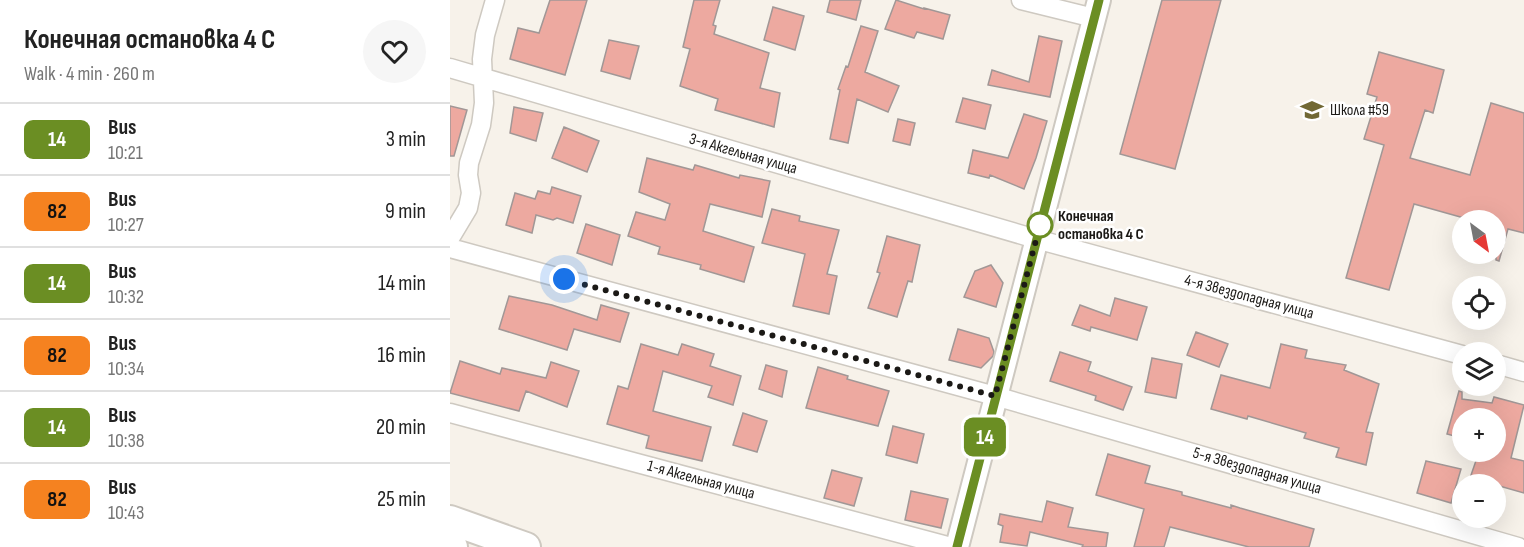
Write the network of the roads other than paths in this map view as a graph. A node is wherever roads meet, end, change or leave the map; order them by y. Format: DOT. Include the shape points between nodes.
graph roads {
  1 [pos="495,0"];
  2 [pos="1021,0"];
  3 [pos="1097,9"];
  4 [pos="450,68"];
  5 [pos="482,78"];
  6 [pos="450,238"];
  7 [pos="1036,239"];
  8 [pos="450,248"];
  9 [pos="1452,352"];
  10 [pos="1506,367"];
  11 [pos="1524,372"];
  12 [pos="995,396"];
  13 [pos="450,413"];
  14 [pos="450,520"];
  15 [pos="526,547"];
  16 [pos="951,547"];
  17 [pos="957,547"];
  18 [pos="1518,547"];
  1 -- 5 [label="street" via="485,35"];
  2 -- 3 [label="street"];
  3 -- 7 [label="street"];
  4 -- 5 [label="street, 3-я Акгельная улица"];
  5 -- 6 [label="street" via="484,103 469,163 468,208"];
  5 -- 7 [label="street, 3-я Акгельная улица"];
  7 -- 9 [label="street, 4-я Звездопадная улица"];
  7 -- 12 [label="street"];
  8 -- 12 [label="street, 5-я Звездопадная улица"];
  10 -- 11 [label="street"];
  12 -- 17 [label="street"];
  12 -- 18 [label="street, 5-я Звездопадная улица"];
  13 -- 16 [label="street, 1-я Акгельная улица"];
  14 -- 15 [label="main road"];
}
